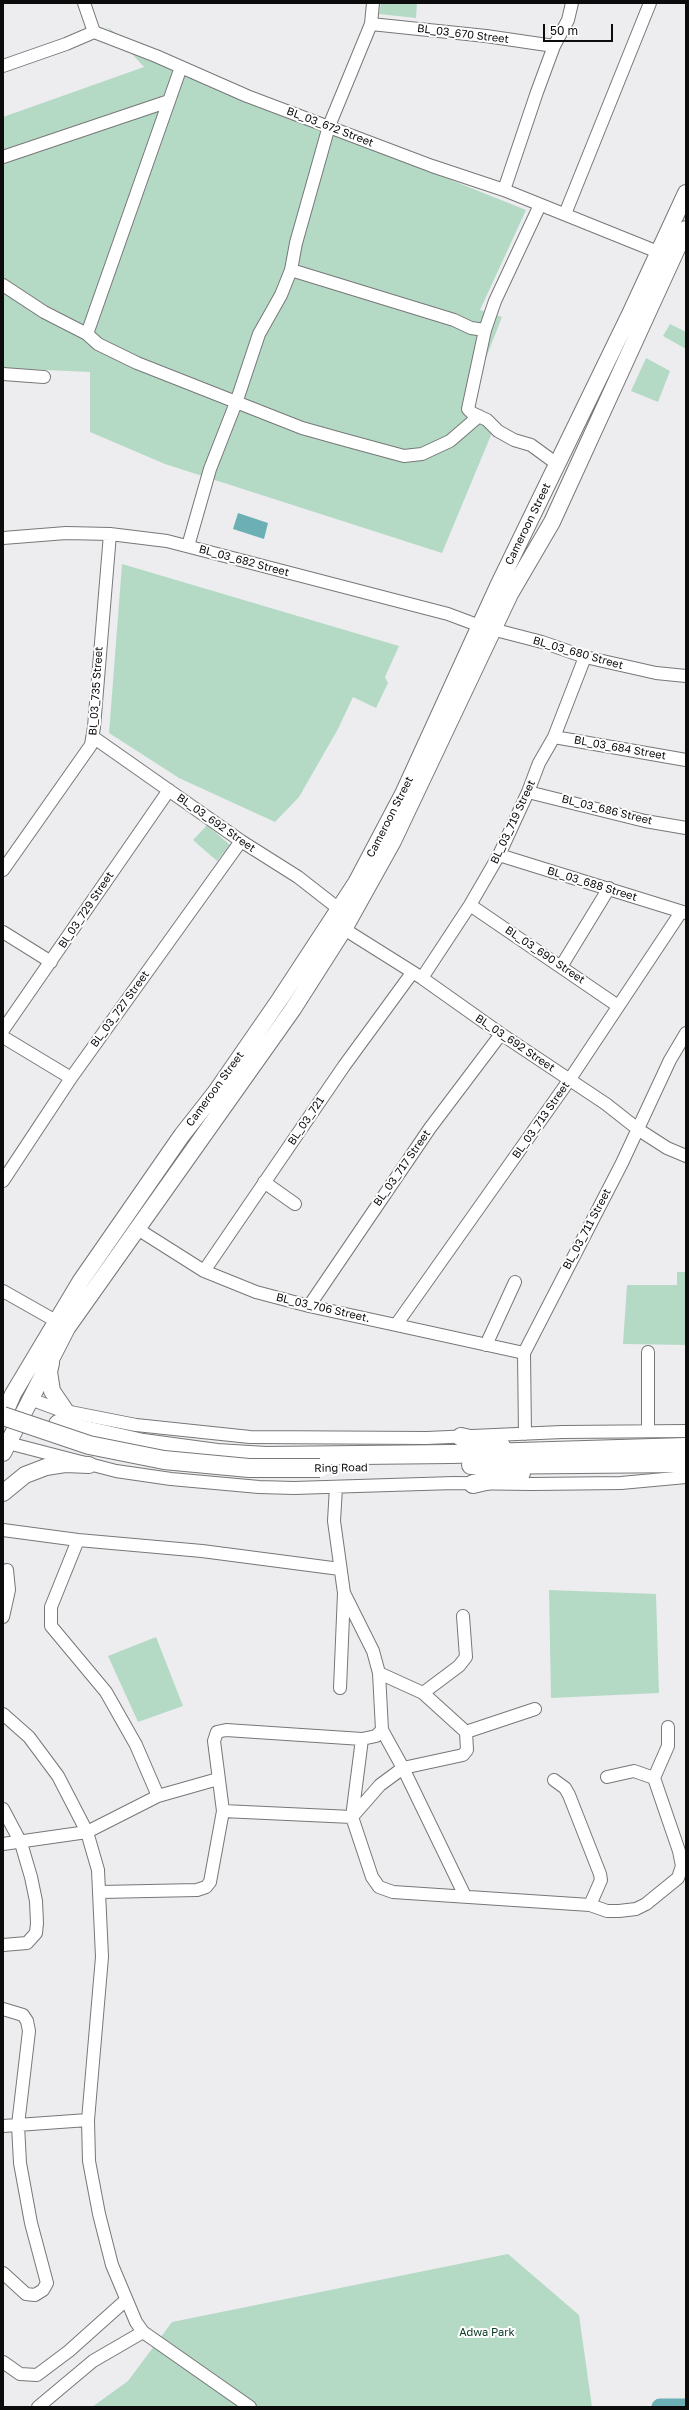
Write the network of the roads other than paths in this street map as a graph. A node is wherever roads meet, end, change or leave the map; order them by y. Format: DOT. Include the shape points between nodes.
graph roads {
  1 [pos="84,3"];
  2 [pos="373,3"];
  3 [pos="572,3"];
  4 [pos="650,3"];
  5 [pos="371,24"];
  6 [pos="94,32"];
  7 [pos="554,46"];
  8 [pos="3,66"];
  9 [pos="182,67"];
  10 [pos="169,101"];
  11 [pos="329,126"];
  12 [pos="3,157"];
  13 [pos="504,190"];
  14 [pos="686,193"];
  15 [pos="540,205"];
  16 [pos="565,214"];
  17 [pos="686,229"];
  18 [pos="658,252"];
  19 [pos="291,270"];
  20 [pos="3,286"];
  21 [pos="638,316"];
  22 [pos="485,330"];
  23 [pos="87,334"];
  24 [pos="3,374"];
  25 [pos="44,377"];
  26 [pos="237,400"];
  27 [pos="480,416"];
  28 [pos="557,464"];
  29 [pos="110,534"];
  30 [pos="3,538"];
  31 [pos="188,546"];
  32 [pos="488,628"];
  33 [pos="585,657"];
  34 [pos="686,676"];
  35 [pos="554,736"];
  36 [pos="93,737"];
  37 [pos="686,760"];
  38 [pos="169,790"];
  39 [pos="528,792"];
  40 [pos="686,828"];
  41 [pos="241,840"];
  42 [pos="499,855"];
  43 [pos="3,870"];
  44 [pos="609,888"];
  45 [pos="470,905"];
  46 [pos="339,909"];
  47 [pos="684,913"];
  48 [pos="344,928"];
  49 [pos="3,932"];
  50 [pos="51,962"];
  51 [pos="562,965"];
  52 [pos="417,976"];
  53 [pos="280,999"];
  54 [pos="618,1006"];
  55 [pos="293,1009"];
  56 [pos="3,1030"];
  57 [pos="686,1033"];
  58 [pos="501,1034"];
  59 [pos="3,1037"];
  60 [pos="71,1078"];
  61 [pos="570,1079"];
  62 [pos="639,1130"];
  63 [pos="686,1156"];
  64 [pos="3,1181"];
  65 [pos="264,1182"];
  66 [pos="295,1204"];
  67 [pos="136,1228"];
  68 [pos="204,1271"];
  69 [pos="515,1282"];
  70 [pos="86,1287"];
  71 [pos="3,1291"];
  72 [pos="309,1306"];
  73 [pos="61,1324"];
  74 [pos="396,1325"];
  75 [pos="486,1345"];
  76 [pos="56,1348"];
  77 [pos="648,1352"];
  78 [pos="524,1353"];
  79 [pos="6,1396"];
  80 [pos="30,1400"];
  81 [pos="65,1410"];
  82 [pos="3,1417"];
  83 [pos="648,1431"];
  84 [pos="686,1431"];
  85 [pos="525,1434"];
  86 [pos="461,1437"];
  87 [pos="5,1446"];
  88 [pos="686,1447"];
  89 [pos="538,1452"];
  90 [pos="453,1460"];
  91 [pos="686,1463"];
  92 [pos="89,1465"];
  93 [pos="555,1466"];
  94 [pos="686,1477"];
  95 [pos="473,1484"];
  96 [pos="336,1487"];
  97 [pos="3,1493"];
  98 [pos="3,1530"];
  99 [pos="78,1540"];
  100 [pos="340,1569"];
  101 [pos="7,1570"];
  102 [pos="344,1593"];
  103 [pos="463,1616"];
  104 [pos="3,1617"];
  105 [pos="379,1673"];
  106 [pos="340,1688"];
  107 [pos="423,1693"];
  108 [pos="535,1709"];
  109 [pos="3,1714"];
  110 [pos="668,1727"];
  111 [pos="382,1730"];
  112 [pos="466,1732"];
  113 [pos="362,1739"];
  114 [pos="403,1768"];
  115 [pos="608,1777"];
  116 [pos="654,1778"];
  117 [pos="218,1779"];
  118 [pos="554,1780"];
  119 [pos="158,1796"];
  120 [pos="3,1809"];
  121 [pos="223,1812"];
  122 [pos="352,1816"];
  123 [pos="86,1832"];
  124 [pos="21,1843"];
  125 [pos="3,1844"];
  126 [pos="100,1892"];
  127 [pos="465,1896"];
  128 [pos="590,1905"];
  129 [pos="3,1945"];
  130 [pos="3,2009"];
  131 [pos="88,2120"];
  132 [pos="18,2125"];
  133 [pos="3,2126"];
  134 [pos="3,2273"];
  135 [pos="126,2300"];
  136 [pos="143,2332"];
  137 [pos="3,2362"];
  138 [pos="38,2407"];
  139 [pos="250,2407"];
  1 -- 6 [label="street"];
  2 -- 5 [label="street"];
  3 -- 7 [label="street" via="568,20"];
  4 -- 16 [label="street"];
  5 -- 7 [label="street, BL_03_670 Street"];
  5 -- 11 [label="street"];
  6 -- 8 [label="street"];
  6 -- 9 [label="street, BL_03_672 Street"];
  7 -- 13 [label="street"];
  9 -- 10 [label="street"];
  9 -- 11 [label="street, BL_03_672 Street" via="247,96"];
  10 -- 12 [label="street"];
  10 -- 23 [label="street"];
  11 -- 13 [label="street, BL_03_672 Street" via="432,166"];
  11 -- 19 [label="street" via="296,243"];
  13 -- 15 [label="street, BL_03_672 Street"];
  14 -- 18 [label="main road, Cameroon Street"];
  15 -- 16 [label="street, BL_03_672 Street"];
  15 -- 22 [label="street" via="495,301"];
  16 -- 18 [label="street, BL_03_672 Street"];
  17 -- 21 [label="main road, Cameroon Street"];
  18 -- 21 [label="main road, Cameroon Street"];
  19 -- 22 [label="street" via="454,320 475,330"];
  19 -- 26 [label="street" via="281,295 259,334"];
  20 -- 23 [label="street" via="44,312"];
  21 -- 28 [label="main road, Cameroon Street"];
  21 -- 32 [label="main road, Cameroon Street" via="552,522"];
  22 -- 27 [label="street" via="468,409"];
  23 -- 26 [label="street" via="98,344 137,363"];
  24 -- 25 [label="street"];
  26 -- 27 [label="street" via="302,428 404,456 422,454 450,441"];
  26 -- 31 [label="street" via="210,469"];
  27 -- 28 [label="street" via="498,431 514,440 531,445"];
  28 -- 32 [label="main road, Cameroon Street"];
  29 -- 30 [label="street, BL_03_682 Street" via="66,533"];
  29 -- 31 [label="street, BL_03_682 Street" via="167,540"];
  29 -- 36 [label="street, Bl_03_735 Street"];
  31 -- 32 [label="street, BL_03_682 Street" via="448,614"];
  32 -- 33 [label="street, BL_03_680 Street" via="542,642"];
  32 -- 46 [label="main road, Cameroon Street" via="356,884"];
  32 -- 48 [label="main road, Cameroon Street" via="393,841"];
  33 -- 34 [label="street, BL_03_680 Street" via="656,673"];
  33 -- 35 [label="street, BL_03_719 Street"];
  35 -- 37 [label="street, BL_03_684 Street"];
  35 -- 39 [label="street, BL_03_719 Street" via="539,763"];
  36 -- 38 [label="street, BL_03_692 Street"];
  36 -- 43 [label="street, Bl_03_735 Street" via="79,765"];
  38 -- 41 [label="street, BL_03_692 Street"];
  38 -- 50 [label="street, Bl_03_729 Street"];
  39 -- 40 [label="street, BL_03_686 Street" via="646,821"];
  39 -- 42 [label="street, BL_03_719 Street"];
  41 -- 46 [label="street, BL_03_692 Street" via="298,877"];
  41 -- 60 [label="street, BL_03_727 Street"];
  42 -- 44 [label="street, BL_03_688 Street"];
  42 -- 45 [label="street, BL_03_719 Street"];
  44 -- 47 [label="street, BL_03_688 Street"];
  44 -- 51 [label="street"];
  45 -- 51 [label="street, BL_03_690 Street"];
  45 -- 52 [label="street, BL_03_719 Street"];
  46 -- 53 [label="main road, Cameroon Street"];
  47 -- 54 [label="street, BL_03_713 Street"];
  48 -- 52 [label="street, BL_03_692 Street"];
  48 -- 55 [label="main road, Cameroon Street"];
  49 -- 50 [label="street"];
  50 -- 56 [label="street, Bl_03_729 Street"];
  51 -- 54 [label="street, BL_03_690 Street"];
  52 -- 58 [label="street, BL_03_692 Street"];
  52 -- 65 [label="street, BL_03_721" via="344,1066"];
  53 -- 55 [label="main road"];
  53 -- 70 [label="main road, Cameroon Street" via="215,1093 177,1141"];
  54 -- 61 [label="street, BL_03_713 Street"];
  55 -- 67 [label="main road, Cameroon Street"];
  57 -- 62 [label="street, BL_03_711 Street" via="651,1097"];
  58 -- 61 [label="street, BL_03_692 Street"];
  58 -- 72 [label="street, BL_03_717 Street" via="430,1128"];
  59 -- 60 [label="street"];
  60 -- 64 [label="street, BL_03_727 Street"];
  61 -- 62 [label="street, BL_03_692 Street"];
  61 -- 74 [label="street, BL_03_713 Street"];
  62 -- 63 [label="street, BL_03_692 Street" via="667,1148"];
  62 -- 78 [label="street, BL_03_711 Street"];
  65 -- 66 [label="street"];
  65 -- 68 [label="street, BL_03_721"];
  67 -- 68 [label="street, BL_03_706 Street."];
  67 -- 70 [label="main road, Cameroon Street"];
  68 -- 72 [label="street, BL_03_706 Street." via="256,1292"];
  69 -- 75 [label="street"];
  70 -- 73 [label="main road, Cameroon Street"];
  71 -- 73 [label="street"];
  72 -- 74 [label="street, BL_03_706 Street."];
  73 -- 76 [label="main road, Cameroon Street"];
  73 -- 79 [label="main road, Cameroon Street"];
  74 -- 75 [label="street, BL_03_706 Street."];
  75 -- 78 [label="street, BL_03_706 Street."];
  76 -- 80 [label="main road, Cameroon Street"];
  76 -- 81 [label="main road" via="49,1372 50,1382 55,1398"];
  77 -- 83 [label="street"];
  78 -- 85 [label="street, BL_03_711 Street"];
  79 -- 80 [label="main road"];
  79 -- 82 [label="main road, Cameroon Street"];
  79 -- 90 [label="highway, Ring Road" via="84,1431 143,1443 217,1453 266,1456"];
  80 -- 81 [label="street"];
  80 -- 87 [label="main road, Cameroon Street"];
  81 -- 86 [label="street" via="136,1425 250,1437"];
  82 -- 90 [label="highway, Ring Road, bridge" via="89,1445 203,1465 281,1468"];
  83 -- 84 [label="street"];
  83 -- 85 [label="street"];
  85 -- 86 [label="street"];
  86 -- 89 [label="highway"];
  87 -- 92 [label="street, Ring Road"];
  88 -- 89 [label="highway, Ring Road"];
  89 -- 90 [label="highway, Ring Road"];
  90 -- 93 [label="highway, Ring Road"];
  91 -- 93 [label="highway, Ring Road"];
  92 -- 96 [label="street, Ring Road" via="209,1483 283,1488"];
  92 -- 97 [label="main road" via="65,1464 46,1467 25,1475"];
  93 -- 95 [label="highway"];
  94 -- 95 [label="street, Ring Road" via="621,1483"];
  95 -- 96 [label="street, Ring Road"];
  96 -- 100 [label="street" via="334,1521"];
  98 -- 99 [label="street"];
  99 -- 100 [label="street" via="202,1550"];
  99 -- 119 [label="street" via="52,1607 51,1626 106,1692 136,1744"];
  100 -- 102 [label="street"];
  101 -- 104 [label="street" via="9,1590"];
  102 -- 105 [label="street" via="373,1651"];
  102 -- 106 [label="street"];
  103 -- 107 [label="street" via="466,1657"];
  105 -- 107 [label="street"];
  105 -- 111 [label="street"];
  107 -- 112 [label="street"];
  108 -- 112 [label="street"];
  109 -- 123 [label="street" via="29,1737 47,1759 67,1790"];
  110 -- 116 [label="street" via="668,1746"];
  111 -- 113 [label="street" via="376,1736"];
  111 -- 114 [label="street"];
  112 -- 114 [label="street" via="467,1750 463,1755"];
  113 -- 117 [label="street" via="226,1730 216,1732 214,1741"];
  113 -- 122 [label="street"];
  114 -- 122 [label="street" via="380,1785"];
  114 -- 127 [label="street"];
  115 -- 116 [label="street" via="634,1771"];
  116 -- 128 [label="street" via="679,1851 682,1866 678,1878 658,1896 636,1909 607,1911"];
  117 -- 119 [label="street"];
  117 -- 121 [label="street"];
  118 -- 128 [label="street" via="570,1795 600,1874 601,1880"];
  119 -- 123 [label="street"];
  120 -- 124 [label="street"];
  121 -- 122 [label="street"];
  121 -- 126 [label="street" via="216,1859 210,1882 206,1887 197,1890"];
  122 -- 127 [label="street" via="372,1877 379,1887 393,1892"];
  123 -- 124 [label="street"];
  123 -- 126 [label="street" via="98,1870"];
  124 -- 125 [label="street"];
  124 -- 129 [label="street" via="36,1901 36,1933 28,1943"];
  126 -- 131 [label="street" via="102,1957"];
  127 -- 128 [label="street"];
  130 -- 132 [label="street" via="23,2015 29,2031"];
  131 -- 132 [label="street"];
  131 -- 135 [label="street" via="90,2162 99,2214 112,2266"];
  132 -- 133 [label="street"];
  132 -- 134 [label="street" via="22,2185 47,2283 43,2290 34,2295 26,2294"];
  135 -- 136 [label="street"];
  135 -- 137 [label="street" via="69,2351 37,2375 20,2374"];
  136 -- 138 [label="street" via="93,2361"];
  136 -- 139 [label="street"];
}
